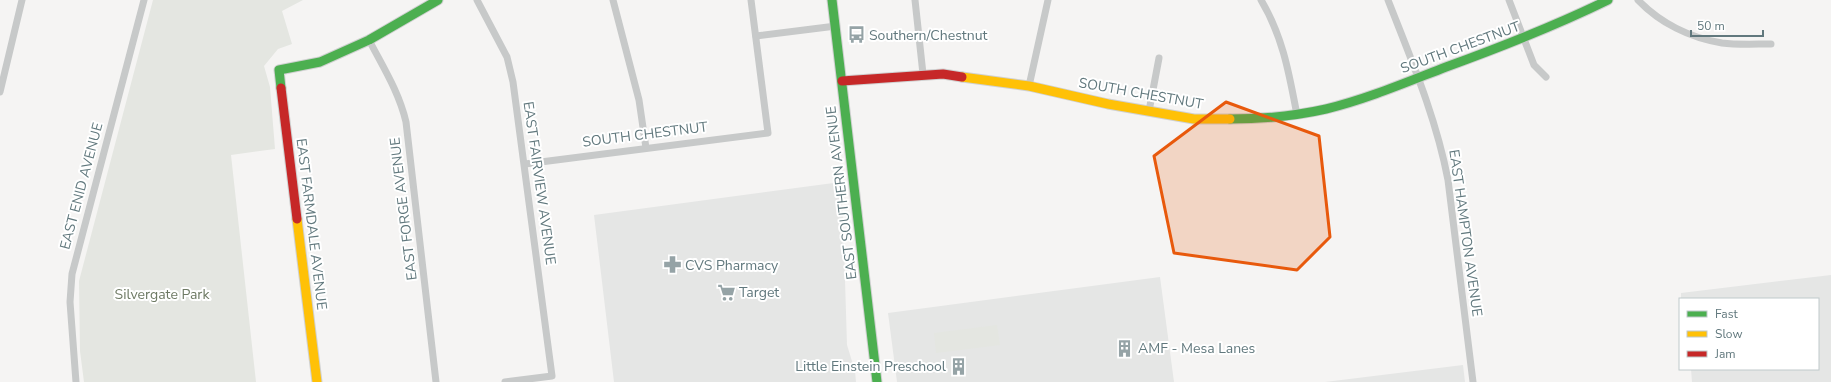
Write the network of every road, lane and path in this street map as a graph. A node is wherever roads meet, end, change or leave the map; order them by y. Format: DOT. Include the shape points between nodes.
graph roads {
  1 [pos="22,0"];
  2 [pos="144,0"];
  3 [pos="438,0"];
  4 [pos="477,0"];
  5 [pos="613,0"];
  6 [pos="751,0"];
  7 [pos="832,0"];
  8 [pos="915,0"];
  9 [pos="1048,0"];
  10 [pos="1261,0"];
  11 [pos="1388,0"];
  12 [pos="1509,0"];
  13 [pos="1608,0"];
  14 [pos="1638,0"];
  15 [pos="836,26"];
  16 [pos="756,36"];
  17 [pos="1523,39"];
  18 [pos="369,40"];
  19 [pos="1771,44"];
  20 [pos="1159,58"];
  21 [pos="923,74"];
  22 [pos="1418,78"];
  23 [pos="1546,78"];
  24 [pos="842,81"];
  25 [pos="1029,86"];
  26 [pos="0,92"];
  27 [pos="1149,111"];
  28 [pos="1297,115"];
  29 [pos="646,148"];
  30 [pos="525,164"];
  31 [pos="76,382"];
  32 [pos="317,382"];
  33 [pos="436,382"];
  34 [pos="505,382"];
  35 [pos="877,382"];
  36 [pos="1473,382"];
  1 -- 26 [label="street"];
  2 -- 31 [label="street, EAST ENID AVENUE" via="72,274 70,302"];
  3 -- 18 [label="street"];
  4 -- 30 [label="street, EAST FAIRVIEW AVENUE" via="507,57"];
  5 -- 29 [label="street" via="639,100"];
  6 -- 16 [label="street"];
  7 -- 15 [label="street, EAST SOUTHERN AVENUE"];
  8 -- 21 [label="street"];
  9 -- 25 [label="street"];
  10 -- 28 [label="street" via="1273,20 1282,44"];
  11 -- 22 [label="street, EAST HAMPTON AVENUE"];
  12 -- 17 [label="street"];
  13 -- 17 [label="street, SOUTH CHESTNUT"];
  14 -- 19 [label="street" via="1662,21 1703,39 1723,43"];
  15 -- 16 [label="street"];
  15 -- 24 [label="street, EAST SOUTHERN AVENUE"];
  16 -- 29 [label="street, SOUTH CHESTNUT" via="768,132"];
  17 -- 22 [label="street, SOUTH CHESTNUT"];
  17 -- 23 [label="street" via="1534,65"];
  18 -- 32 [label="street, EAST FARMDALE AVENUE" via="320,62 278,70"];
  18 -- 33 [label="street, EAST FORGE AVENUE" via="395,87 406,122"];
  20 -- 27 [label="street"];
  21 -- 24 [label="street, SOUTH CHESTNUT"];
  21 -- 25 [label="street, SOUTH CHESTNUT" via="960,75"];
  22 -- 28 [label="street, SOUTH CHESTNUT" via="1361,99"];
  22 -- 36 [label="street, EAST HAMPTON AVENUE" via="1438,136 1448,180"];
  24 -- 35 [label="street, EAST SOUTHERN AVENUE"];
  25 -- 27 [label="street, SOUTH CHESTNUT"];
  27 -- 28 [label="street, SOUTH CHESTNUT" via="1194,119"];
  29 -- 30 [label="street, SOUTH CHESTNUT"];
  30 -- 34 [label="street, EAST FAIRVIEW AVENUE" via="552,376"];
}
